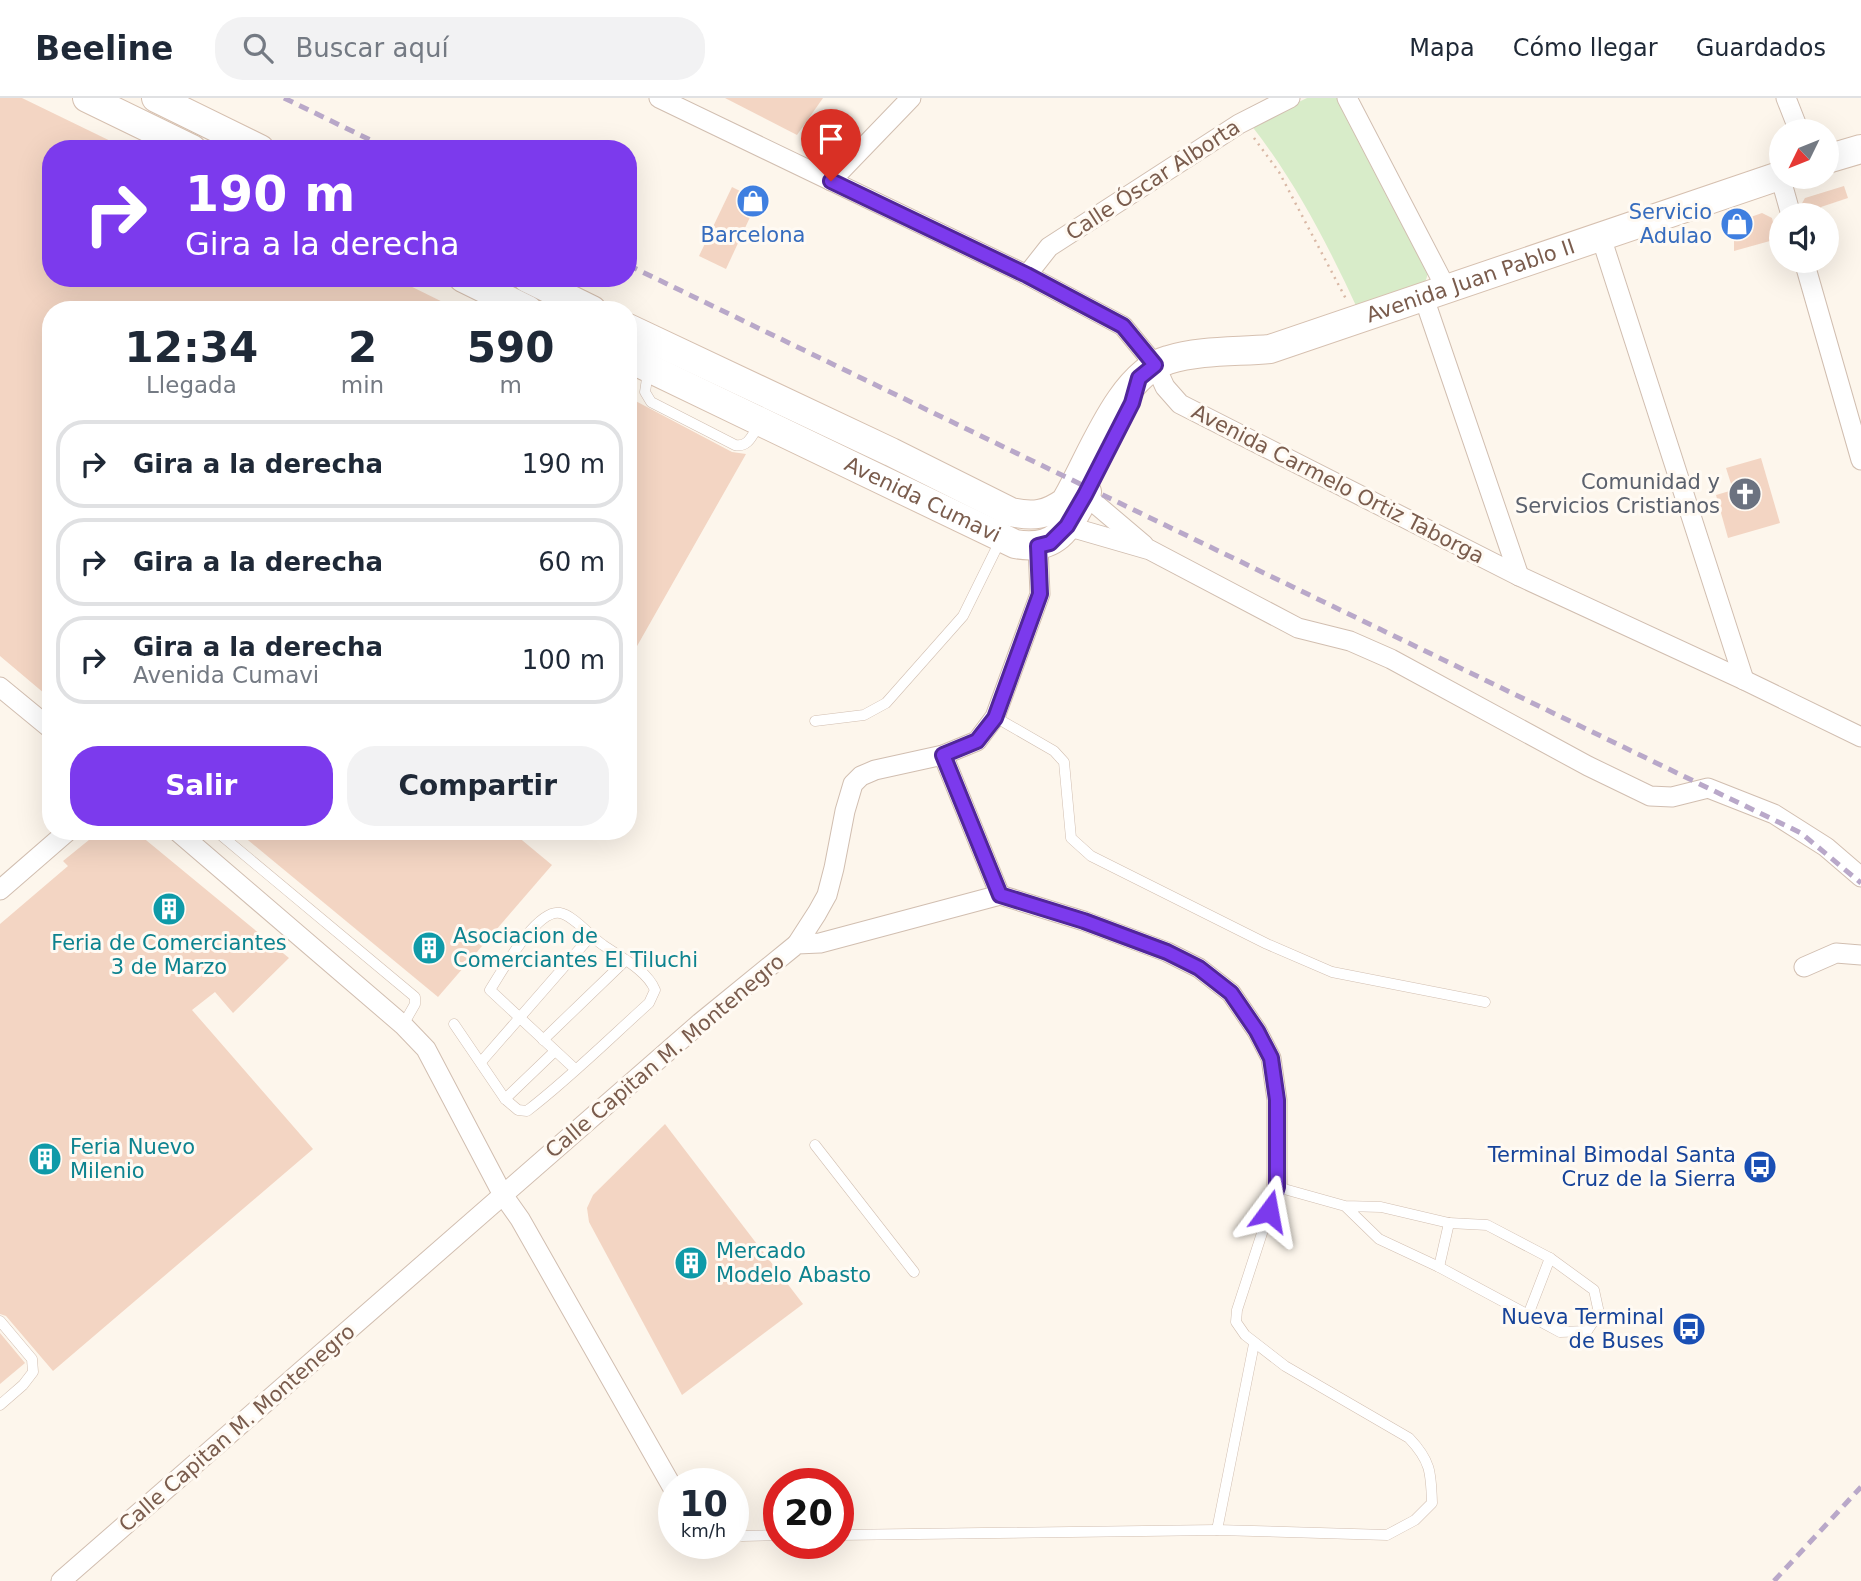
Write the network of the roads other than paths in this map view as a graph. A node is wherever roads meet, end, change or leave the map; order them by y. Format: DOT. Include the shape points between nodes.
graph roads {
  1 [pos="87,98"];
  2 [pos="156,98"];
  3 [pos="659,98"];
  4 [pos="911,98"];
  5 [pos="1290,98"];
  6 [pos="1347,98"];
  7 [pos="1786,98"];
  8 [pos="1794,119"];
  9 [pos="173,140"];
  10 [pos="242,140"];
  11 [pos="1861,149"];
  12 [pos="1839,155"];
  13 [pos="1769,180"];
  14 [pos="831,181"];
  15 [pos="1601,237"];
  16 [pos="1807,273"];
  17 [pos="1027,275"];
  18 [pos="481,287"];
  19 [pos="545,287"];
  20 [pos="1435,294"];
  21 [pos="510,301"];
  22 [pos="574,301"];
  23 [pos="637,332"];
  24 [pos="638,363"];
  25 [pos="1147,372"];
  26 [pos="891,452"];
  27 [pos="1861,460"];
  28 [pos="879,479"];
  29 [pos="1085,495"];
  30 [pos="1067,526"];
  31 [pos="1001,538"];
  32 [pos="1038,546"];
  33 [pos="1150,550"];
  34 [pos="1519,576"];
  35 [pos="1744,680"];
  36 [pos="0,687"];
  37 [pos="995,718"];
  38 [pos="816,721"];
  39 [pos="42,722"];
  40 [pos="1861,737"];
  41 [pos="943,755"];
  42 [pos="58,840"];
  43 [pos="187,840"];
  44 [pos="227,840"];
  45 [pos="1861,877"];
  46 [pos="0,890"];
  47 [pos="1000,895"];
  48 [pos="590,937"];
  49 [pos="797,944"];
  50 [pos="1861,955"];
  51 [pos="626,960"];
  52 [pos="1804,967"];
  53 [pos="1485,1002"];
  54 [pos="519,1018"];
  55 [pos="454,1024"];
  56 [pos="403,1025"];
  57 [pos="543,1040"];
  58 [pos="555,1051"];
  59 [pos="481,1062"];
  60 [pos="575,1069"];
  61 [pos="505,1099"];
  62 [pos="815,1145"];
  63 [pos="1277,1187"];
  64 [pos="503,1195"];
  65 [pos="1345,1206"];
  66 [pos="1449,1223"];
  67 [pos="1550,1258"];
  68 [pos="1439,1267"];
  69 [pos="914,1272"];
  70 [pos="1528,1315"];
  71 [pos="0,1321"];
  72 [pos="1254,1344"];
  73 [pos="0,1405"];
  74 [pos="662,1468"];
  75 [pos="1217,1530"];
  76 [pos="854,1535"];
  77 [pos="61,1581"];
  1 -- 9 [label="street"];
  2 -- 10 [label="street"];
  3 -- 14 [label="street, Avenida Carmelo Ortiz Taborga"];
  4 -- 14 [label="street"];
  5 -- 17 [label="street, Calle Óscar Alborta" via="1239,124 1049,247"];
  6 -- 20 [label="street"];
  7 -- 8 [label="street"];
  11 -- 12 [label="street"];
  13 -- 15 [label="street, Avenida Juan Pablo II"];
  14 -- 17 [label="street, Avenida Carmelo Ortiz Taborga"];
  15 -- 20 [label="street, Avenida Juan Pablo II"];
  15 -- 35 [label="street"];
  16 -- 27 [label="street"];
  17 -- 25 [label="street, Avenida Carmelo Ortiz Taborga" via="1123,326"];
  18 -- 21 [label="street"];
  19 -- 22 [label="street"];
  20 -- 25 [label="street, Avenida Juan Pablo II" via="1270,349 1168,359"];
  20 -- 34 [label="street"];
  23 -- 26 [label="street, Avenida Cumavi"];
  24 -- 28 [label="street, Avenida Cumavi"];
  25 -- 26 [label="street, Avenida Cumavi" via="1121,397 1065,502 1041,515 1012,512"];
  25 -- 29 [label="street"];
  25 -- 34 [label="street, Avenida Carmelo Ortiz Taborga" via="1180,404"];
  26 -- 28 [label="street"];
  28 -- 31 [label="street, Avenida Cumavi"];
  29 -- 30 [label="street"];
  29 -- 33 [label="street"];
  30 -- 32 [label="street" via="1050,543"];
  30 -- 33 [label="street"];
  31 -- 32 [label="street, Avenida Cumavi"];
  31 -- 38 [label="lane" via="963,616 886,703 864,715"];
  32 -- 37 [label="street" via="1040,594"];
  33 -- 45 [label="street" via="1298,628 1350,641 1391,659 1650,796 1672,797 1708,788 1774,814 1826,847"];
  34 -- 35 [label="street, Avenida Carmelo Ortiz Taborga"];
  35 -- 40 [label="street, Avenida Carmelo Ortiz Taborga"];
  36 -- 39 [label="street"];
  37 -- 41 [label="street" via="977,741"];
  37 -- 53 [label="lane" via="1054,751 1064,762 1071,838 1091,856 1332,972"];
  41 -- 47 [label="street"];
  41 -- 49 [label="street" via="875,770 853,784 827,895"];
  42 -- 46 [label="street"];
  43 -- 56 [label="street"];
  44 -- 56 [label="lane" via="415,997"];
  47 -- 49 [label="street, Calle Capitan M. Montenegro" via="820,943"];
  47 -- 63 [label="street" via="1167,952 1199,968 1231,993 1271,1058 1277,1100"];
  48 -- 51 [label="lane"];
  48 -- 54 [label="lane"];
  48 -- 54 [label="lane" via="572,919 553,913 517,948 490,990"];
  49 -- 64 [label="street, Calle Capitan M. Montenegro" via="699,1023"];
  50 -- 52 [label="street" via="1836,953"];
  51 -- 57 [label="lane"];
  51 -- 60 [label="lane" via="652,983 653,996"];
  54 -- 57 [label="lane"];
  54 -- 59 [label="lane"];
  55 -- 59 [label="lane"];
  56 -- 64 [label="street" via="426,1049"];
  57 -- 58 [label="lane"];
  58 -- 60 [label="lane"];
  58 -- 61 [label="lane"];
  59 -- 61 [label="lane"];
  60 -- 61 [label="lane" via="527,1111"];
  62 -- 69 [label="lane"];
  63 -- 65 [label="lane"];
  63 -- 72 [label="lane" via="1237,1310 1236,1322"];
  64 -- 74 [label="street"];
  64 -- 77 [label="street, Calle Capitan M. Montenegro"];
  65 -- 66 [label="lane" via="1381,1207"];
  65 -- 68 [label="lane" via="1379,1239"];
  66 -- 67 [label="lane" via="1487,1225"];
  66 -- 68 [label="lane"];
  67 -- 70 [label="lane"];
  67 -- 70 [label="lane" via="1594,1290 1599,1313 1587,1331 1560,1332"];
  68 -- 70 [label="lane"];
  71 -- 73 [label="lane" via="32,1359 33,1372"];
  72 -- 75 [label="lane"];
  72 -- 75 [label="lane" via="1409,1438 1431,1470 1432,1503 1415,1520 1387,1535"];
  75 -- 76 [label="lane"];
}
